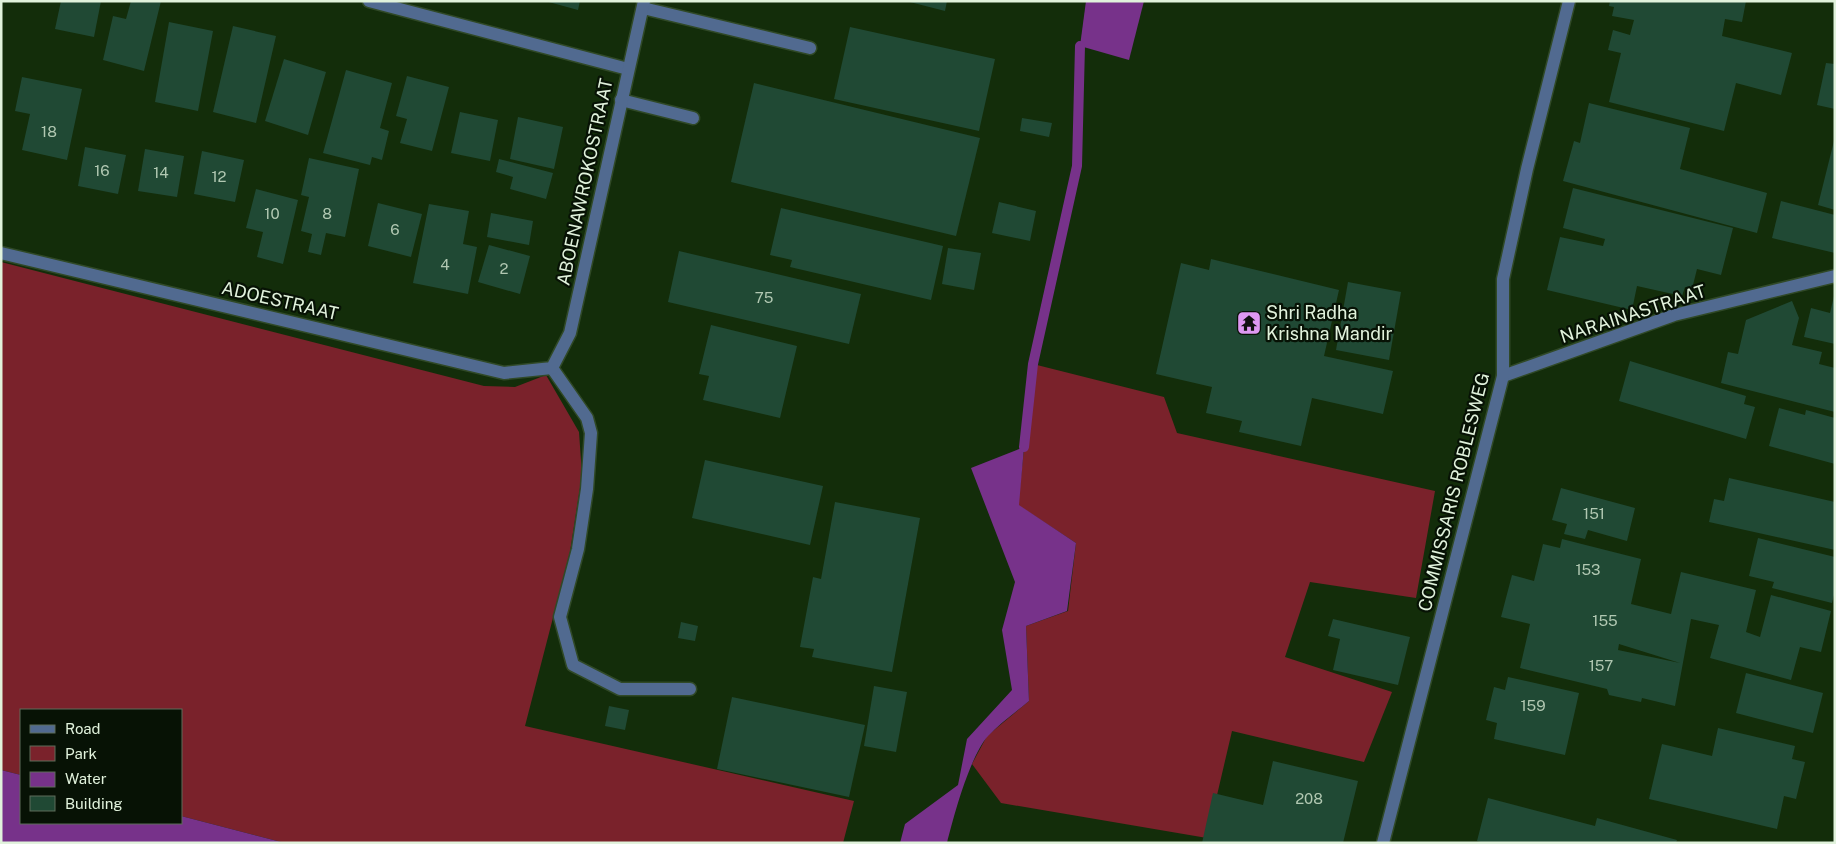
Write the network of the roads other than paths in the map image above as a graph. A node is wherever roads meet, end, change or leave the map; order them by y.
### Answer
1 (369, 1) edge
2 (1569, 1) edge
3 (643, 5) edge
4 (810, 48) dead end
5 (628, 69) junction
6 (621, 100) junction
7 (693, 118) dead end
8 (1, 253) edge
9 (1835, 276) edge
10 (552, 368) junction
11 (1503, 376) junction
12 (690, 689) dead end
13 (1383, 843) edge

1 - 5 street
2 - 11 street, COMMISSARIS ROBLESWEG
3 - 4 street
3 - 5 street, ABOENAWROKOSTRAAT
5 - 6 street, ABOENAWROKOSTRAAT
6 - 7 street
6 - 10 street, ABOENAWROKOSTRAAT
8 - 10 street, ADOESTRAAT
9 - 11 street, NARAINASTRAAT
10 - 12 street
11 - 13 street, COMMISSARIS ROBLESWEG

